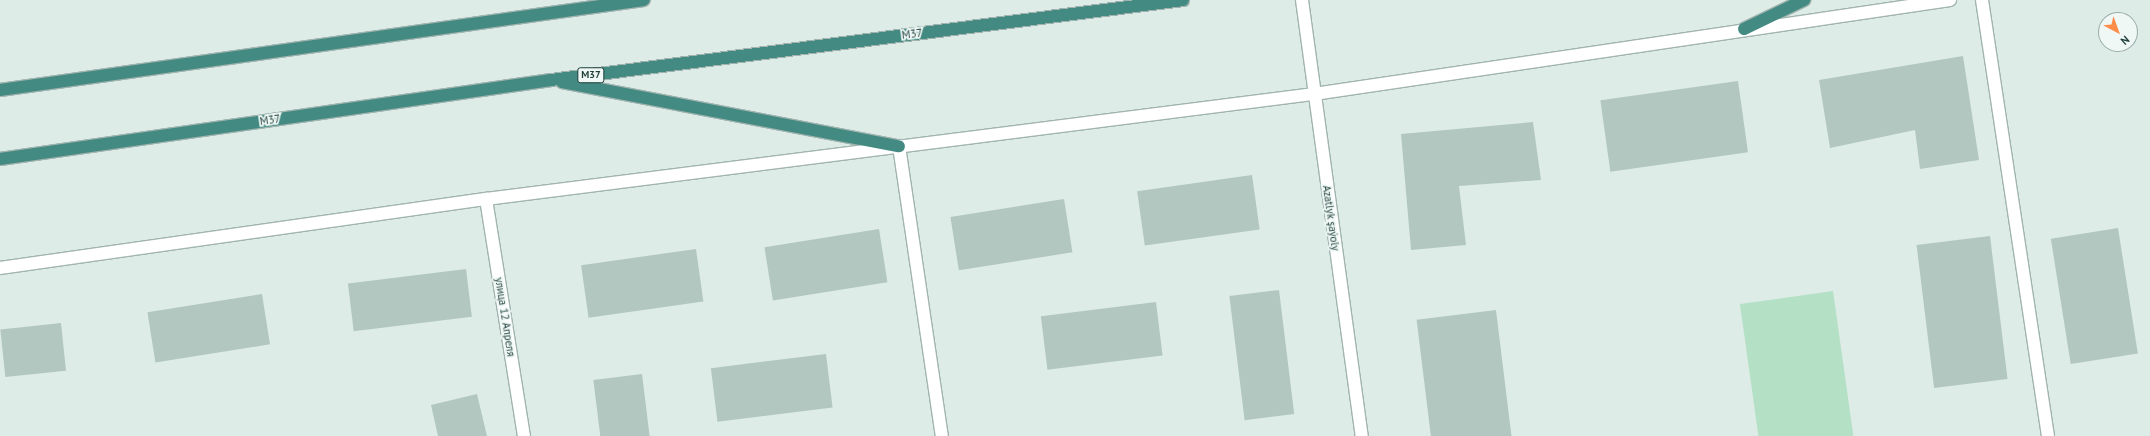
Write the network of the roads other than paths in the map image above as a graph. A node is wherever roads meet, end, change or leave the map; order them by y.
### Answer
1 (644, 0) edge
2 (1183, 0) edge
3 (1302, 0) edge
4 (1804, 0) edge
5 (1950, 0) edge
6 (1982, 0) edge
7 (619, 2) edge
8 (1744, 29) junction
9 (551, 80) junction
10 (0, 90) edge
11 (1314, 94) junction
12 (899, 146) junction
13 (0, 159) edge
14 (486, 198) junction
15 (0, 268) edge
16 (524, 436) edge
17 (942, 436) edge
18 (1362, 436) edge
19 (2048, 436) edge

1 - 7 highway
2 - 9 highway, M37 / M37
3 - 11 street, Azatlyk şaýoly
4 - 8 highway
5 - 8 street
6 - 19 street
7 - 10 highway
8 - 11 street
9 - 12 highway
9 - 13 highway, M37 / M37
11 - 12 street
11 - 18 street, Azatlyk şaýoly
12 - 14 street
12 - 17 street
14 - 15 street
14 - 16 street, улица 12 Апреля

